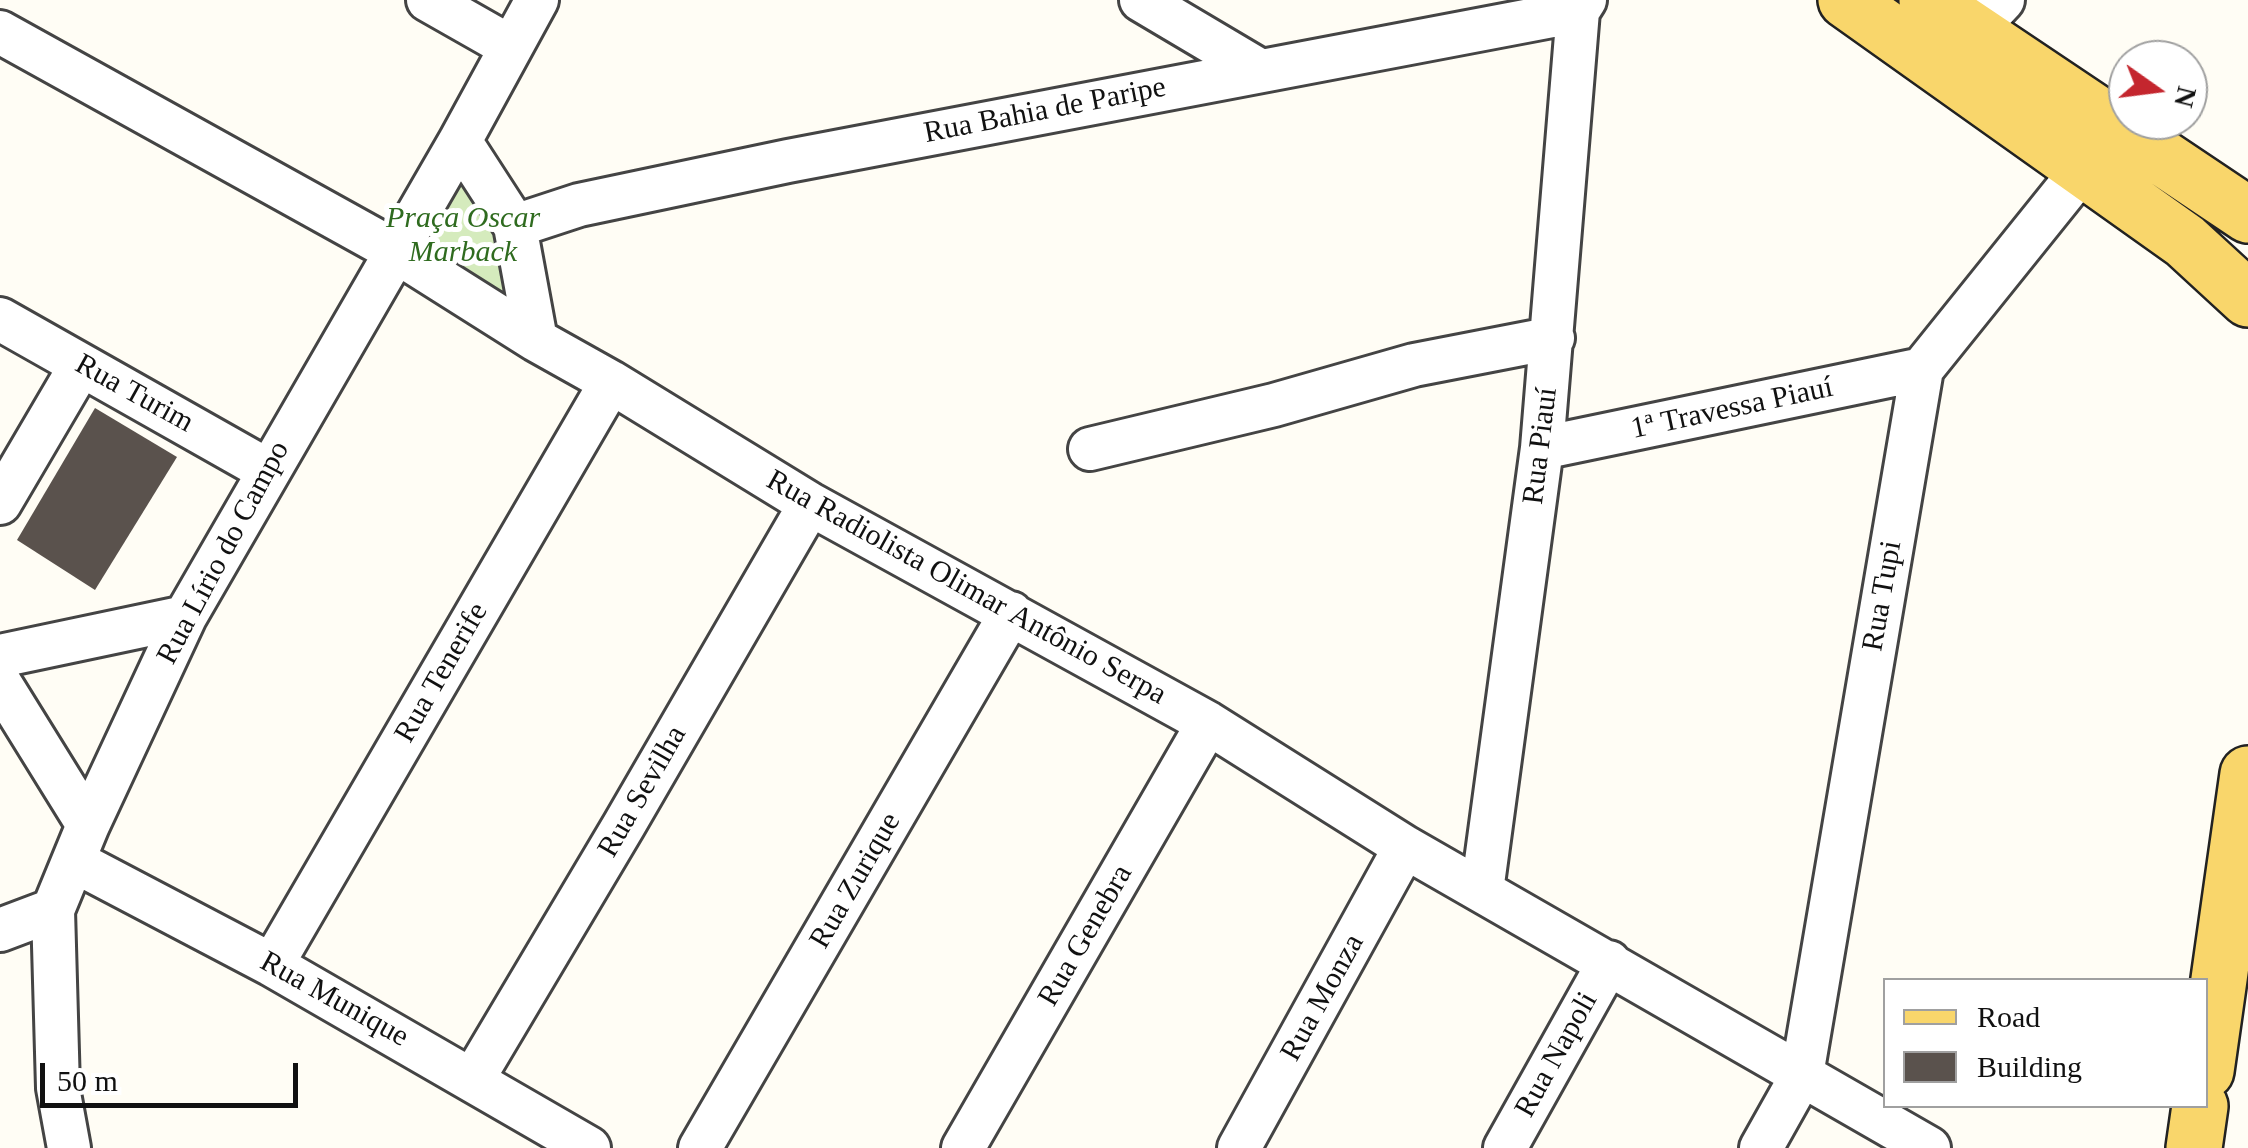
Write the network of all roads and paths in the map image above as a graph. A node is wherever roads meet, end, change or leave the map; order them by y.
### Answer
1 (428, 0) edge
2 (536, 0) edge
3 (1142, 0) edge
4 (1846, 0) edge
5 (1927, 0) edge
6 (1581, 5) edge
7 (1988, 16) edge
8 (0, 32) edge
9 (509, 46) junction
10 (1259, 70) junction
11 (460, 140) junction
12 (2082, 170) junction
13 (2248, 215) edge
14 (515, 226) junction
15 (395, 251) junction
16 (2248, 299) edge
17 (0, 319) edge
18 (1553, 338) junction
19 (536, 340) junction
20 (81, 365) junction
21 (1922, 369) junction
22 (611, 382) junction
23 (1542, 448) junction
24 (1090, 450) dead end
25 (267, 470) junction
26 (0, 503) edge
27 (810, 504) junction
28 (1011, 613) junction
29 (185, 617) junction
30 (0, 656) edge
31 (0, 683) edge
32 (1208, 723) junction
33 (2248, 774) edge
34 (81, 843) junction
35 (1405, 847) junction
36 (1482, 890) junction
37 (54, 910) junction
38 (0, 930) edge
39 (1609, 962) junction
40 (272, 965) junction
41 (2208, 1056) edge
42 (1802, 1074) junction
43 (472, 1078) junction
44 (2200, 1108) edge
45 (69, 1148) edge
46 (588, 1148) edge
47 (700, 1148) edge
48 (964, 1148) edge
49 (1239, 1148) edge
50 (1505, 1148) edge
51 (1761, 1148) edge
52 (1930, 1148) edge
53 (2194, 1148) edge

1 - 9 street
2 - 9 street, Rua Lírio do Campo
3 - 10 street
4 - 12 main road
5 - 7 main road
6 - 10 street, Rua Bahia de Paripe
6 - 18 street, Rua Piauí
7 - 13 main road
8 - 15 street, Rua Radiolista Olimar Antônio Serpa
9 - 11 street, Rua Lírio do Campo
10 - 14 street, Rua Bahia de Paripe
11 - 14 street
11 - 15 street, Rua Lírio do Campo
12 - 16 main road
12 - 21 street, Rua Tupi
14 - 19 street
15 - 19 street, Rua Radiolista Olimar Antônio Serpa
15 - 25 street, Rua Lírio do Campo
17 - 20 street, Rua Turim
18 - 23 street, Rua Piauí
18 - 24 street
19 - 22 street, Rua Radiolista Olimar Antônio Serpa
20 - 25 street, Rua Turim
20 - 26 street
21 - 23 street, 1ª Travessa Piauí
21 - 42 street, Rua Tupi
22 - 27 street, Rua Radiolista Olimar Antônio Serpa
22 - 40 street, Rua Tenerife
23 - 36 street, Rua Piauí
25 - 29 street, Rua Lírio do Campo
27 - 28 street, Rua Radiolista Olimar Antônio Serpa
27 - 43 street, Rua Sevilha
28 - 32 street, Rua Radiolista Olimar Antônio Serpa
28 - 47 street, Rua Zurique
29 - 30 street
29 - 34 street, Rua Lírio do Campo
31 - 34 street
32 - 35 street, Rua Radiolista Olimar Antônio Serpa
32 - 48 street, Rua Genebra
33 - 41 main road
34 - 37 street, Rua Lírio do Campo
34 - 40 street, Rua Munique
35 - 36 street, Rua Radiolista Olimar Antônio Serpa
35 - 49 street, Rua Monza
36 - 39 street, Rua Radiolista Olimar Antônio Serpa
37 - 38 street
37 - 45 street, Rua Lírio do Campo
39 - 42 street, Rua Radiolista Olimar Antônio Serpa
39 - 50 street, Rua Napoli
40 - 43 street, Rua Munique
42 - 51 street, Rua Tupi
42 - 52 street, Rua Radiolista Olimar Antônio Serpa
43 - 46 street, Rua Munique
44 - 53 main road

